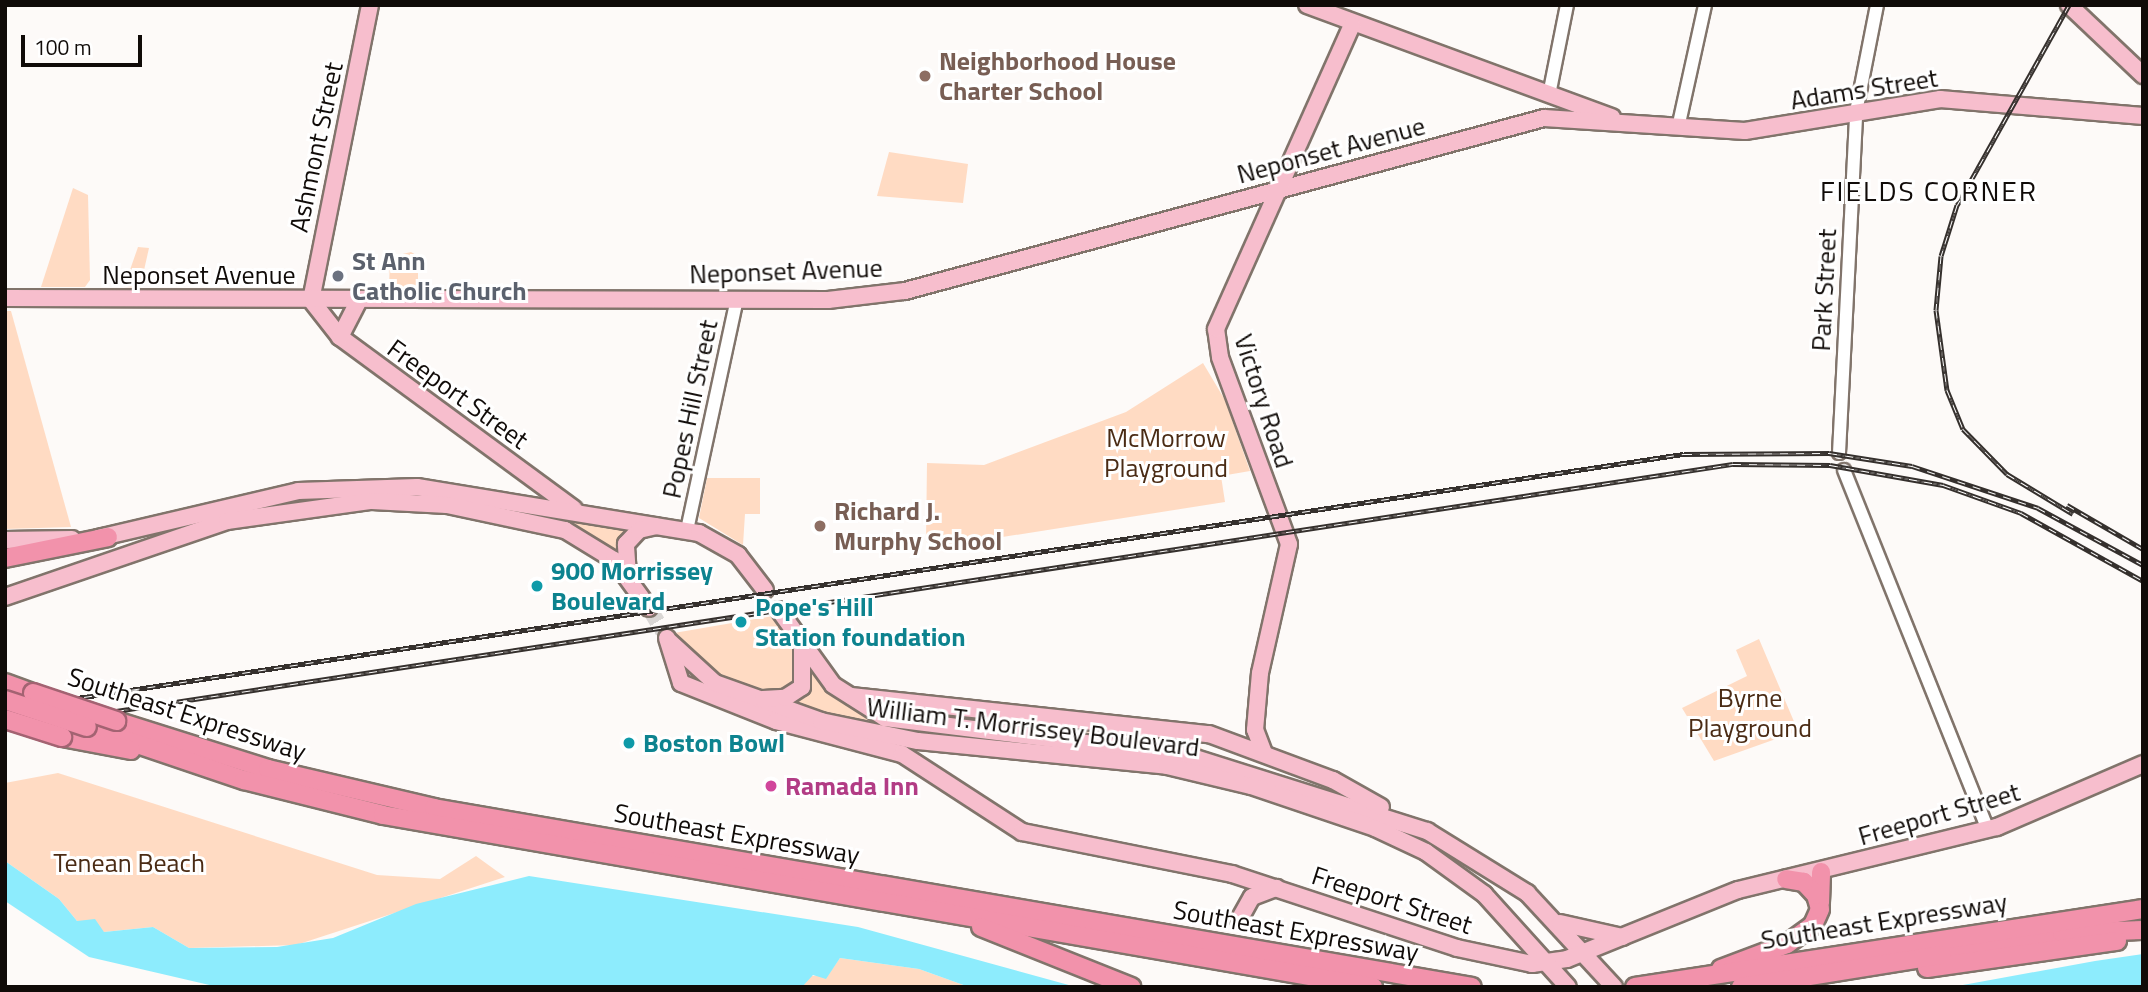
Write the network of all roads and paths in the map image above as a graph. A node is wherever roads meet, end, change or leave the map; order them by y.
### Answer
1 (370, 5) edge
2 (1307, 5) edge
3 (1567, 5) edge
4 (1705, 5) edge
5 (1877, 5) edge
6 (2069, 5) edge
7 (1352, 25) junction
8 (2143, 75) edge
9 (1549, 95) junction
10 (1856, 112) junction
11 (2143, 116) edge
12 (1544, 118) junction
13 (1574, 120) junction
14 (1634, 125) junction
15 (1678, 128) junction
16 (1284, 188) junction
17 (5, 298) edge
18 (737, 299) junction
19 (311, 300) junction
20 (359, 300) junction
21 (340, 337) junction
22 (1839, 453) dead end
23 (1844, 470) dead end
24 (586, 513) junction
25 (662, 525) junction
26 (687, 530) junction
27 (108, 537) junction
28 (5, 540) edge
29 (5, 558) edge
30 (628, 576) junction
31 (765, 590) dead end
32 (5, 597) edge
33 (649, 608) tunnel mouth
34 (779, 610) dead end
35 (665, 635) joint
36 (801, 642) junction
37 (5, 683) edge
38 (715, 689) junction
39 (5, 690) edge
40 (840, 692) junction
41 (29, 694) junction
42 (750, 698) junction
43 (5, 700) edge
44 (916, 707) junction
45 (5, 708) edge
46 (1029, 715) junction
47 (5, 719) edge
48 (957, 730) junction
49 (1255, 730) junction
50 (1194, 731) junction
51 (839, 732) junction
52 (65, 733) junction
53 (1231, 739) junction
54 (918, 740) junction
55 (1073, 741) junction
56 (1264, 753) junction
57 (910, 759) junction
58 (2143, 764) edge
59 (1246, 770) junction
60 (461, 825) junction
61 (1413, 826) junction
62 (1988, 830) junction
63 (505, 832) junction
64 (1821, 872) junction
65 (1786, 879) junction
66 (1278, 888) junction
67 (1820, 906) junction
68 (2143, 909) edge
69 (1239, 920) dead end
70 (1559, 923) junction
71 (981, 927) junction
72 (2143, 930) edge
73 (1624, 937) junction
74 (2143, 938) edge
75 (1585, 952) junction
76 (1222, 956) junction
77 (1258, 962) junction
78 (1549, 963) junction
79 (1698, 982) edge
80 (1131, 987) edge
81 (1330, 987) edge
82 (1373, 987) edge
83 (1426, 987) edge
84 (1472, 987) edge
85 (1568, 987) edge
86 (1614, 987) edge
87 (1636, 987) edge
88 (1741, 987) edge
89 (1799, 987) edge

1 - 19 main road, Ashmont Street
2 - 7 main road, Adams Street
3 - 9 street
4 - 15 street
5 - 10 street, Park Street
6 - 8 main road
7 - 9 main road, Adams Street
7 - 16 main road, Victory Road
9 - 12 main road
9 - 13 main road, Adams Street
9 - 14 main road, Adams Street
10 - 11 main road, Adams Street
10 - 15 main road, Adams Street
10 - 22 street, Park Street
12 - 13 main road, Adams Street
12 - 16 main road, Neponset Avenue
13 - 14 main road, Adams Street
14 - 15 main road, Adams Street
16 - 18 main road, Neponset Avenue
16 - 49 main road, Victory Road
17 - 19 main road, Neponset Avenue
18 - 20 main road, Neponset Avenue
18 - 26 street, Popes Hill Street
19 - 20 main road, Neponset Avenue
19 - 21 main road, Freeport Street
20 - 21 main road
21 - 24 main road, Freeport Street
23 - 62 street
24 - 25 main road
24 - 27 main road
25 - 26 main road
25 - 30 main road
26 - 31 main road
27 - 28 main road
27 - 29 highway
30 - 32 main road
30 - 33 main road
34 - 36 main road, William T. Morrissey Boulevard
35 - 38 main road, William T. Morrissey Boulevard
35 - 38 main road, Freeport Street
36 - 40 main road, William T. Morrissey Boulevard
36 - 42 main road
37 - 41 highway, Southeast Expressway
38 - 42 main road, William T. Morrissey Boulevard
38 - 51 main road, Freeport Street
39 - 41 highway
40 - 44 main road
40 - 48 main road, William T. Morrissey Boulevard
41 - 60 highway, Southeast Expressway, bridge
42 - 51 main road, William T. Morrissey Boulevard
43 - 60 highway, bridge
44 - 46 main road
44 - 48 main road
45 - 52 highway, Southeast Expressway
46 - 50 main road
46 - 55 main road
47 - 52 highway, bridge
48 - 55 main road, William T. Morrissey Boulevard
49 - 53 main road
49 - 56 main road
50 - 53 main road
50 - 59 main road
51 - 54 main road, William T. Morrissey Boulevard
51 - 57 main road, Freeport Street
52 - 60 highway, Southeast Expressway
53 - 56 main road
54 - 57 main road
54 - 78 main road, William T. Morrissey Boulevard
55 - 59 main road, William T. Morrissey Boulevard
56 - 61 main road
57 - 66 main road, Freeport Street
58 - 62 main road, Freeport Street
59 - 61 main road, William T. Morrissey Boulevard
60 - 63 highway, Southeast Expressway
60 - 63 highway, Southeast Expressway
61 - 70 main road, William T. Morrissey Boulevard
62 - 64 main road, Freeport Street
63 - 71 highway, Southeast Expressway
63 - 76 highway, Southeast Expressway
64 - 65 main road, Freeport Street
64 - 67 highway
65 - 67 highway
65 - 73 main road, Freeport Street
66 - 69 main road
66 - 78 main road, Freeport Street
67 - 79 highway
68 - 79 highway, Southeast Expressway
70 - 73 main road
70 - 75 main road, William T. Morrissey Boulevard
71 - 76 highway, Southeast Expressway
71 - 80 highway
72 - 79 highway
72 - 88 highway
73 - 75 main road, Freeport Street
73 - 86 main road
74 - 89 highway, Southeast Expressway
75 - 78 main road, Freeport Street
75 - 86 main road, William T. Morrissey Boulevard
76 - 77 highway, Southeast Expressway
77 - 81 highway, Southeast Expressway
77 - 82 highway
77 - 83 highway
77 - 84 highway, Southeast Expressway
78 - 85 main road, William T. Morrissey Boulevard
79 - 87 highway, Southeast Expressway

